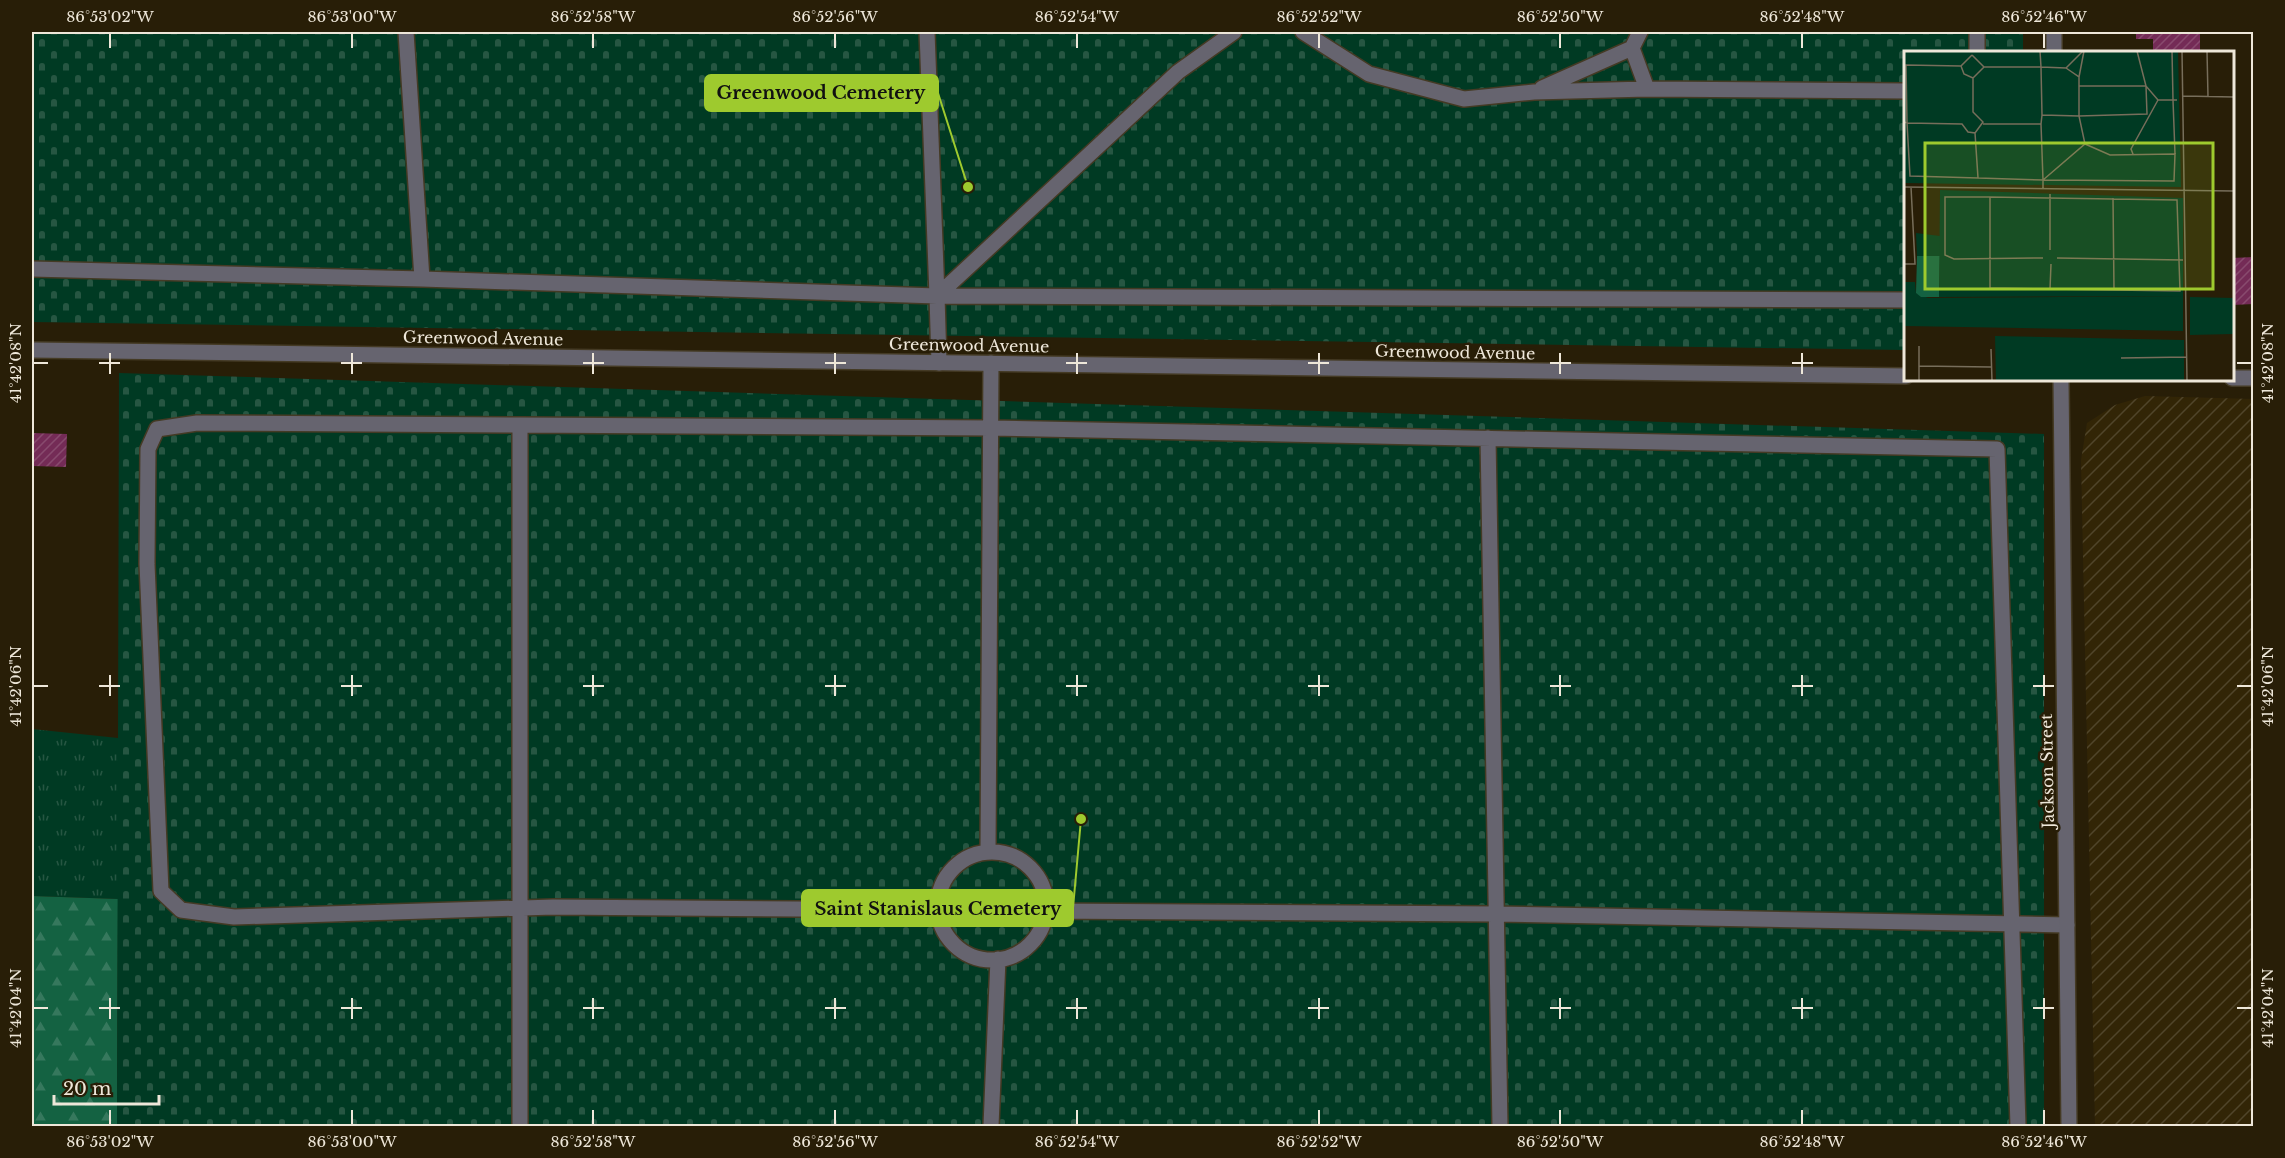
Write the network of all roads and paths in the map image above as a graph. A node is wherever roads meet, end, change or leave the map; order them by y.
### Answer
1 (406, 32) edge
2 (927, 32) edge
3 (1234, 32) edge
4 (1303, 32) edge
5 (1640, 32) edge
6 (1977, 32) edge
7 (2054, 32) edge
8 (1632, 48) junction
9 (1977, 51) edge
10 (2054, 51) edge
11 (1647, 89) junction
12 (1904, 91) edge
13 (1534, 92) junction
14 (32, 269) edge
15 (422, 279) junction
16 (937, 296) junction
17 (1904, 300) edge
18 (32, 350) edge
19 (939, 363) junction
20 (991, 363) junction
21 (1904, 376) edge
22 (2234, 378) edge
23 (2253, 378) edge
24 (2061, 381) edge
25 (520, 425) junction
26 (991, 428) junction
27 (1488, 438) junction
28 (988, 852) junction
29 (518, 908) junction
30 (938, 910) junction
31 (1046, 911) junction
32 (1496, 914) junction
33 (2012, 923) junction
34 (2067, 925) junction
35 (998, 959) junction
36 (520, 1126) edge
37 (991, 1126) edge
38 (1500, 1126) edge
39 (2019, 1126) edge
40 (2069, 1126) edge

1 - 15 street
2 - 16 street
3 - 16 street
4 - 13 street
5 - 8 street
6 - 9 street
7 - 10 street
8 - 11 street
8 - 13 street
11 - 12 street
11 - 13 street
14 - 15 street
15 - 16 street
16 - 17 street
16 - 19 street
18 - 19 street, Greenwood Avenue
19 - 20 street, Greenwood Avenue
20 - 21 street, Greenwood Avenue
20 - 26 street
22 - 23 street
24 - 34 street, Jackson Street
25 - 26 street
25 - 29 street
25 - 29 street
26 - 27 street
26 - 28 street
27 - 32 street
27 - 33 street
28 - 30 street
28 - 31 street
29 - 30 street
29 - 36 street
30 - 35 street
31 - 32 street
31 - 35 street
32 - 33 street
32 - 38 street
33 - 34 street
33 - 39 street
34 - 40 street, Jackson Street
35 - 37 street

